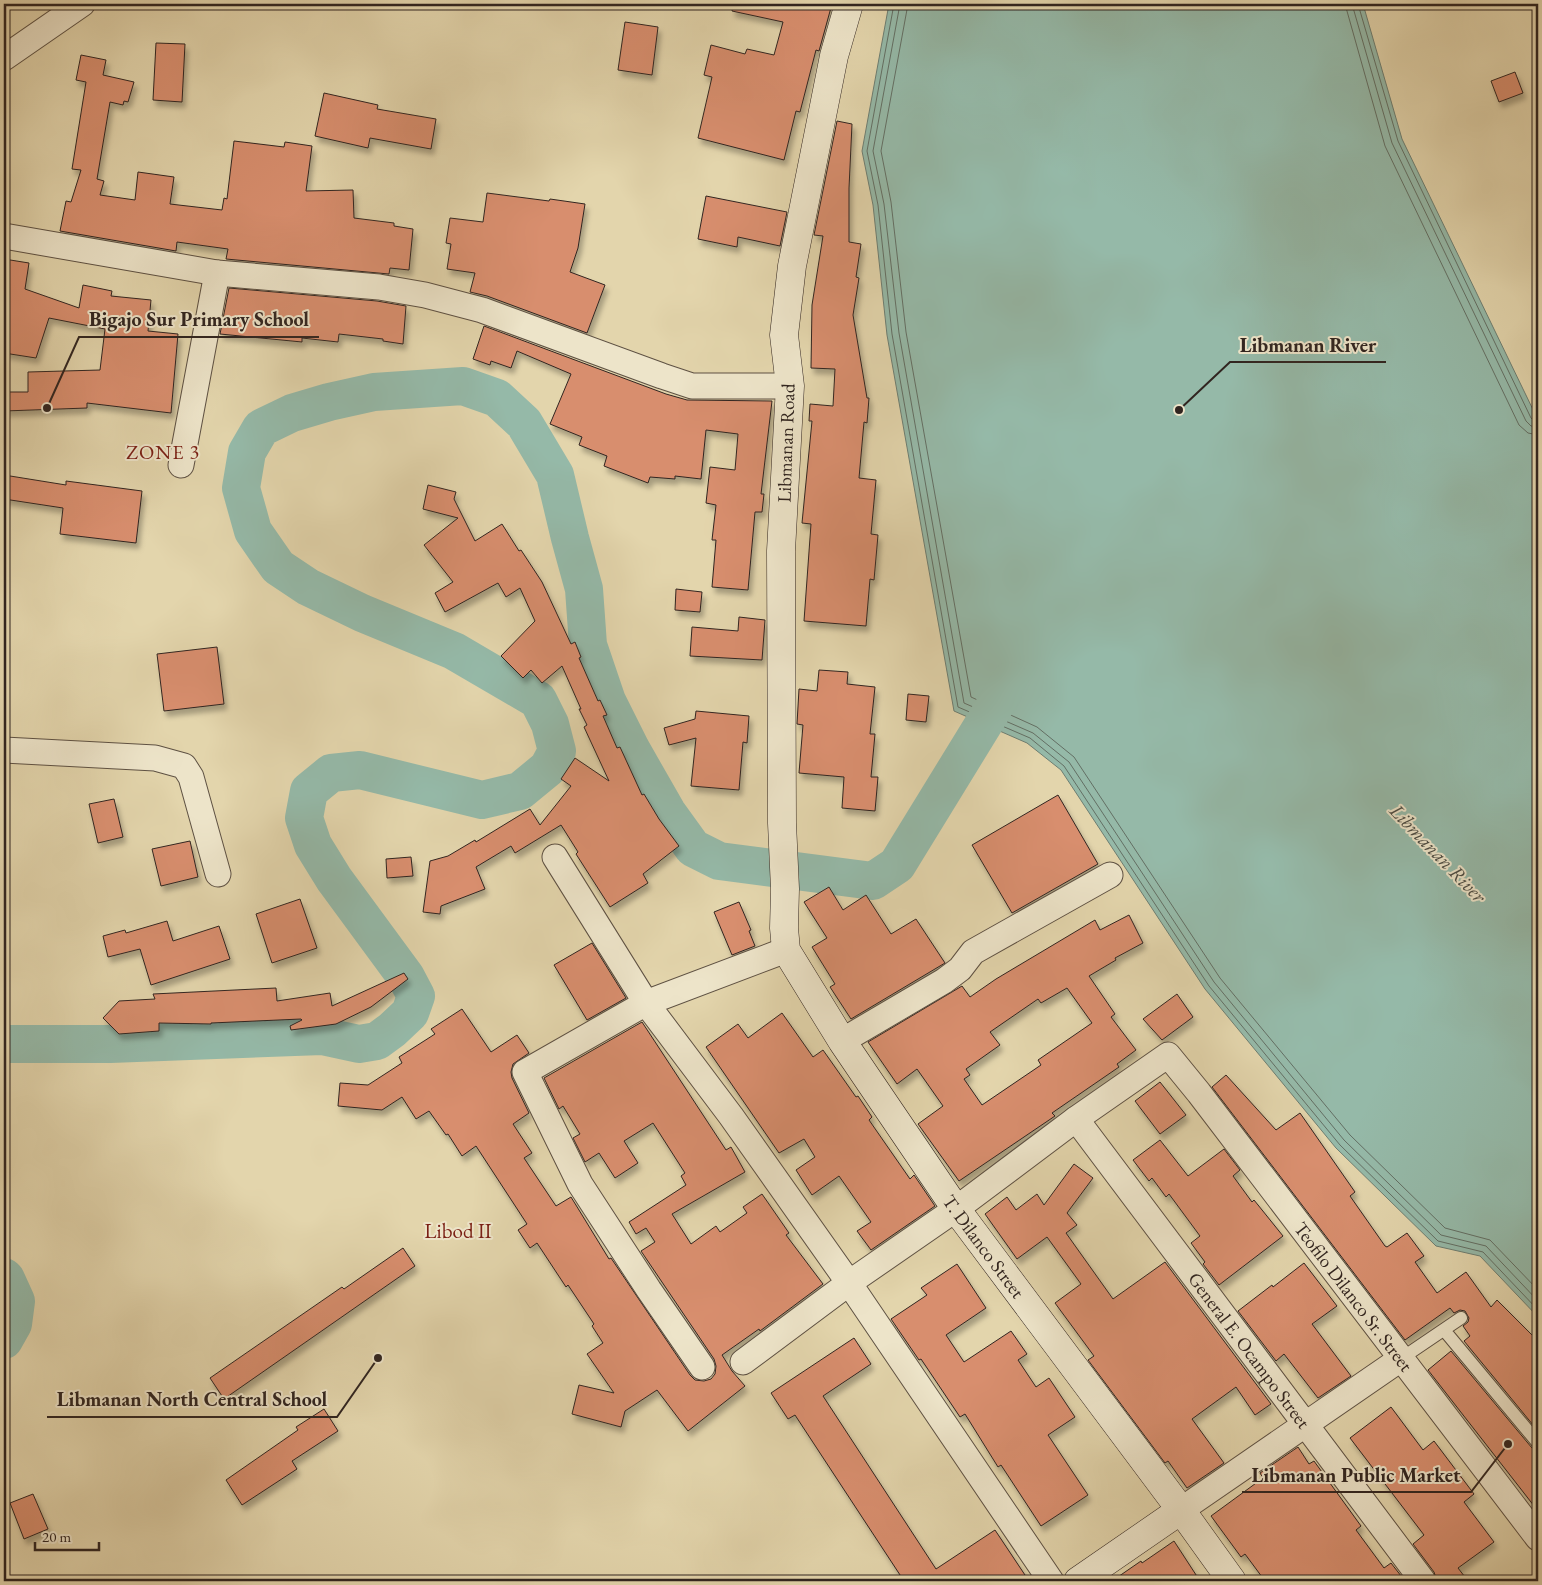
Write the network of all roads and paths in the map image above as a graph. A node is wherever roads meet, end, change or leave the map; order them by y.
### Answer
1 (82, 4) edge
2 (848, 4) edge
3 (4, 58) edge
4 (4, 236) edge
5 (217, 273) junction
6 (790, 386) junction
7 (181, 465) dead end
8 (4, 750) edge
9 (555, 857) dead end
10 (218, 874) dead end
11 (1110, 875) dead end
12 (785, 889) joint
13 (786, 950) junction
14 (646, 1003) junction
15 (842, 1041) junction
16 (1076, 1119) junction
17 (956, 1209) junction
18 (849, 1283) junction
19 (1461, 1318) dead end
20 (1444, 1330) junction
21 (1402, 1358) junction
22 (743, 1362) dead end
23 (702, 1367) dead end
24 (1306, 1424) junction
25 (1538, 1443) edge
26 (1181, 1510) junction
27 (1538, 1538) edge
28 (1051, 1581) edge
29 (1078, 1581) edge
30 (1232, 1581) edge
31 (1423, 1581) edge

1 - 3 street
2 - 6 main road, Libmanan Road
4 - 5 street
5 - 6 street
5 - 7 street
6 - 12 main road, Libmanan Road
8 - 10 street
9 - 14 street
11 - 15 street
12 - 13 main road, T. Dilanco Street
13 - 14 street
13 - 15 main road, T. Dilanco Street
14 - 18 street
14 - 23 street
15 - 17 main road, T. Dilanco Street
16 - 17 street
16 - 21 street, Teofilo Dilanco Sr. Street
16 - 24 street, General E. Ocampo Street
17 - 18 street
17 - 26 main road, T. Dilanco Street
18 - 22 street
18 - 28 street
19 - 20 lane
20 - 21 lane
20 - 25 lane
21 - 24 street
21 - 27 street, Teofilo Dilanco Sr. Street
24 - 26 street
24 - 31 street, General E. Ocampo Street
26 - 29 main road
26 - 30 main road, T. Dilanco Street

